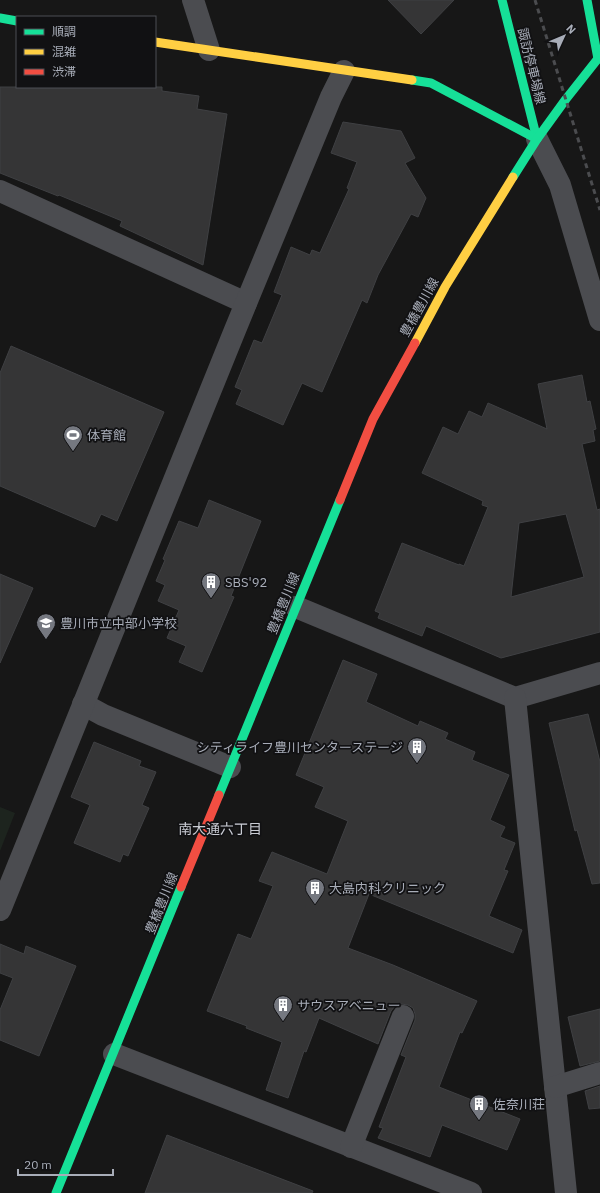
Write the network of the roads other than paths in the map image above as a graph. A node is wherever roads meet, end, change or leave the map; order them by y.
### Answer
1 (193, 0) edge
2 (502, 0) edge
3 (587, 0) edge
4 (0, 18) edge
5 (16, 21) edge
6 (156, 42) edge
7 (209, 50) junction
8 (599, 60) edge
9 (344, 70) junction
10 (537, 139) junction
11 (0, 191) edge
12 (246, 303) junction
13 (600, 320) edge
14 (296, 607) junction
15 (600, 673) edge
16 (515, 698) junction
17 (83, 704) junction
18 (230, 767) junction
19 (0, 910) edge
20 (403, 1016) dead end
21 (114, 1054) junction
22 (600, 1073) edge
23 (555, 1087) junction
24 (351, 1147) junction
25 (56, 1193) edge
26 (471, 1193) edge
27 (566, 1193) edge

1 - 7 street
2 - 10 main road, 諏訪停車場線
3 - 8 main road
4 - 5 main road
6 - 7 main road
7 - 9 main road
8 - 10 main road, 豊橋豊川線
9 - 10 main road
9 - 12 street
10 - 13 street
10 - 14 main road, 豊橋豊川線
11 - 12 street
12 - 17 street
14 - 16 street
14 - 18 main road, 豊橋豊川線
15 - 16 street
16 - 23 street
17 - 18 street
17 - 19 street
18 - 21 main road, 豊橋豊川線
20 - 24 street
21 - 24 street
21 - 25 main road, 豊橋豊川線
22 - 23 street
23 - 27 street
24 - 26 street

